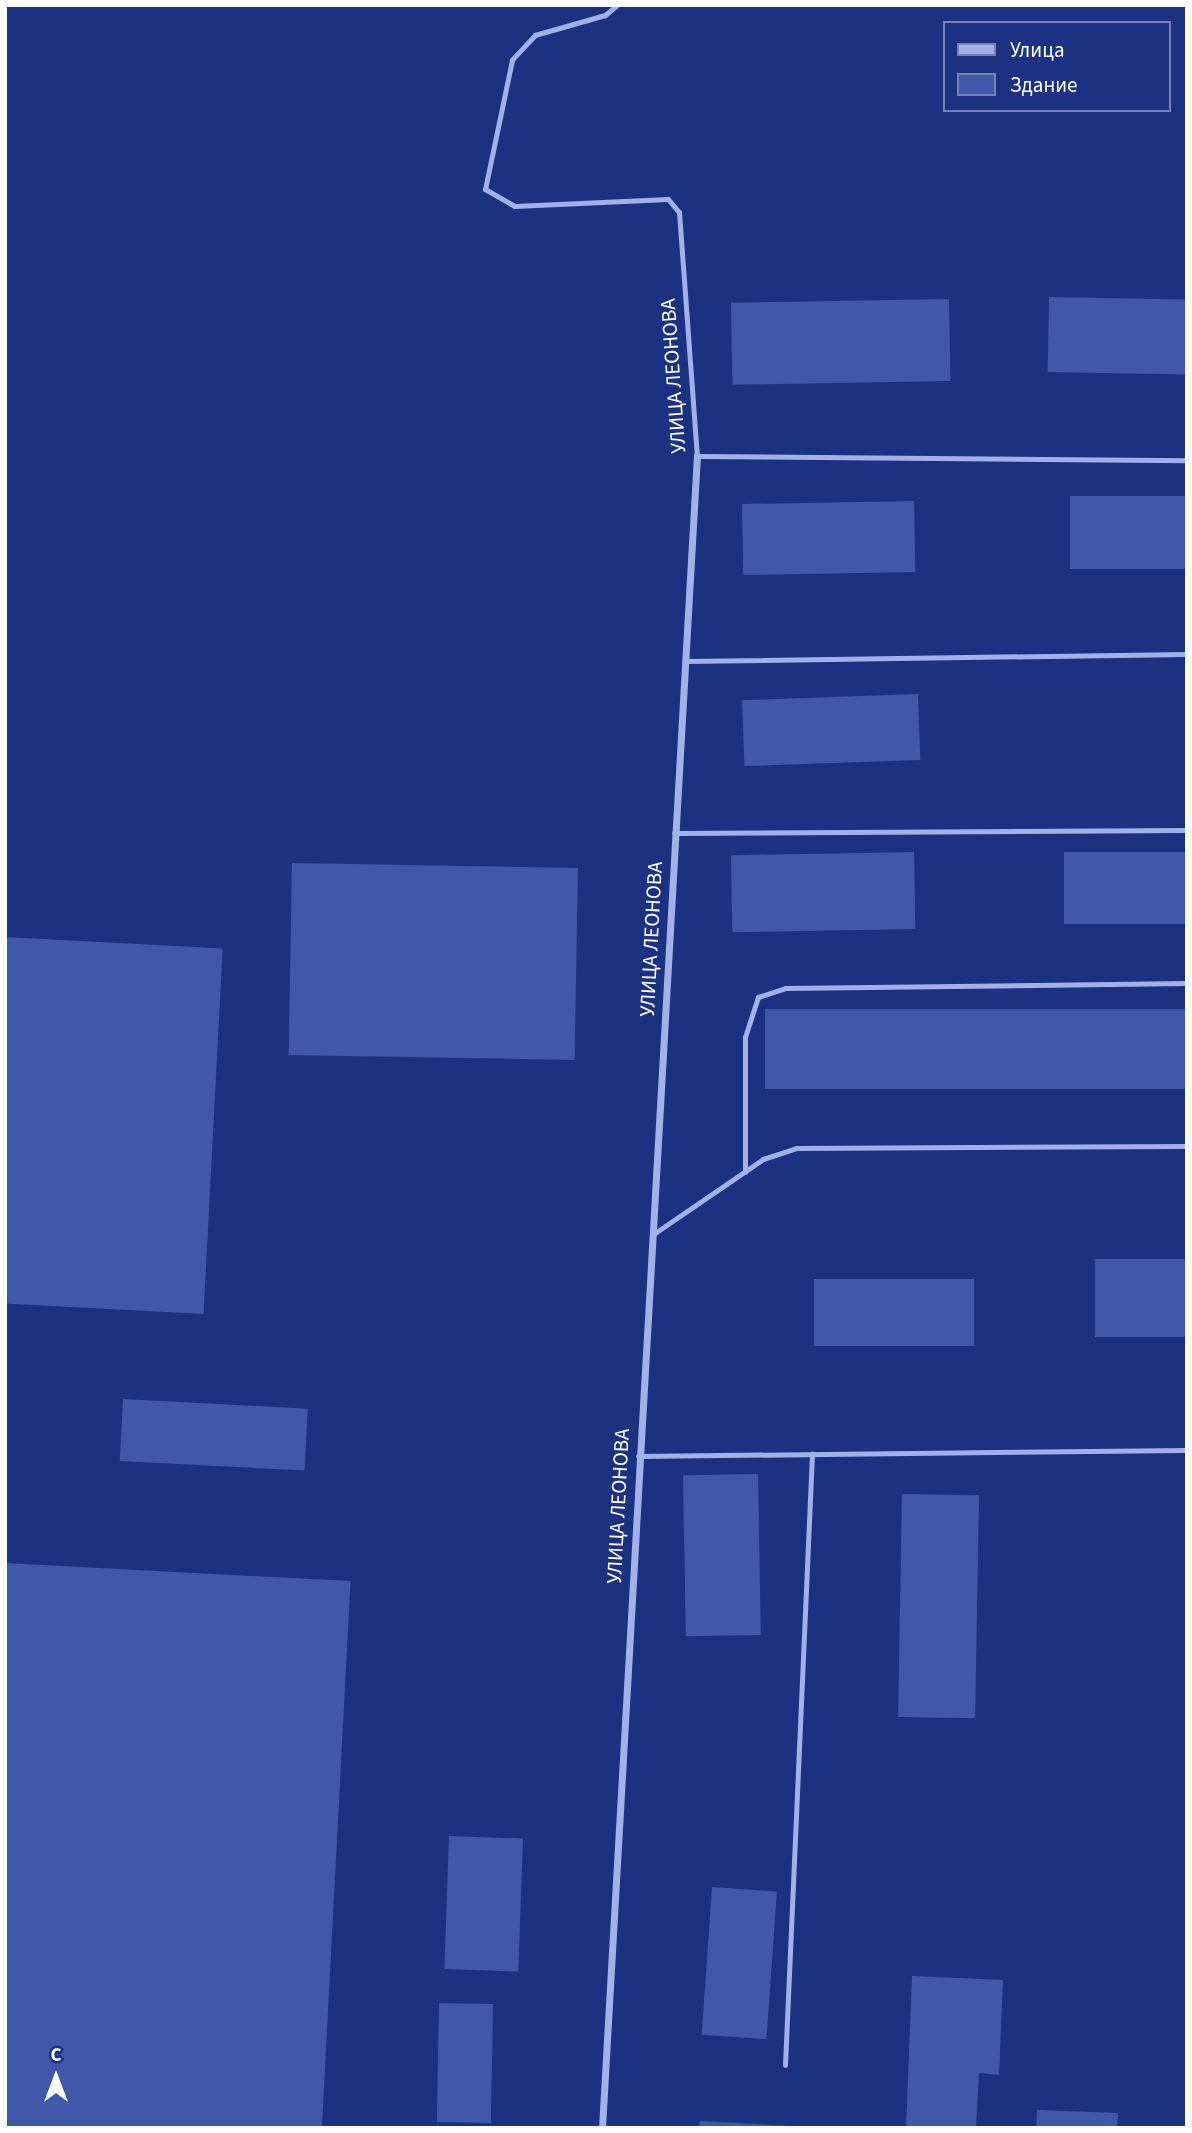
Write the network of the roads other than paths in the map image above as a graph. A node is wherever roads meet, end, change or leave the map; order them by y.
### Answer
1 (617, 5) edge
2 (697, 456) junction
3 (1187, 460) edge
4 (1187, 654) edge
5 (685, 661) junction
6 (1187, 830) edge
7 (674, 833) junction
8 (1187, 983) edge
9 (1187, 1146) edge
10 (745, 1172) junction
11 (651, 1236) junction
12 (1187, 1450) edge
13 (812, 1454) junction
14 (638, 1456) junction
15 (785, 2065) dead end
16 (603, 2128) edge

1 - 2 lane, УЛИЦА ЛЕОНОВА
2 - 3 lane
2 - 5 street, УЛИЦА ЛЕОНОВА
4 - 5 lane
5 - 7 street, УЛИЦА ЛЕОНОВА
6 - 7 lane
7 - 11 street, УЛИЦА ЛЕОНОВА
8 - 10 lane
9 - 10 lane
10 - 11 lane
11 - 14 street, УЛИЦА ЛЕОНОВА
12 - 13 lane
13 - 14 lane
13 - 15 lane
14 - 16 street, УЛИЦА ЛЕОНОВА

